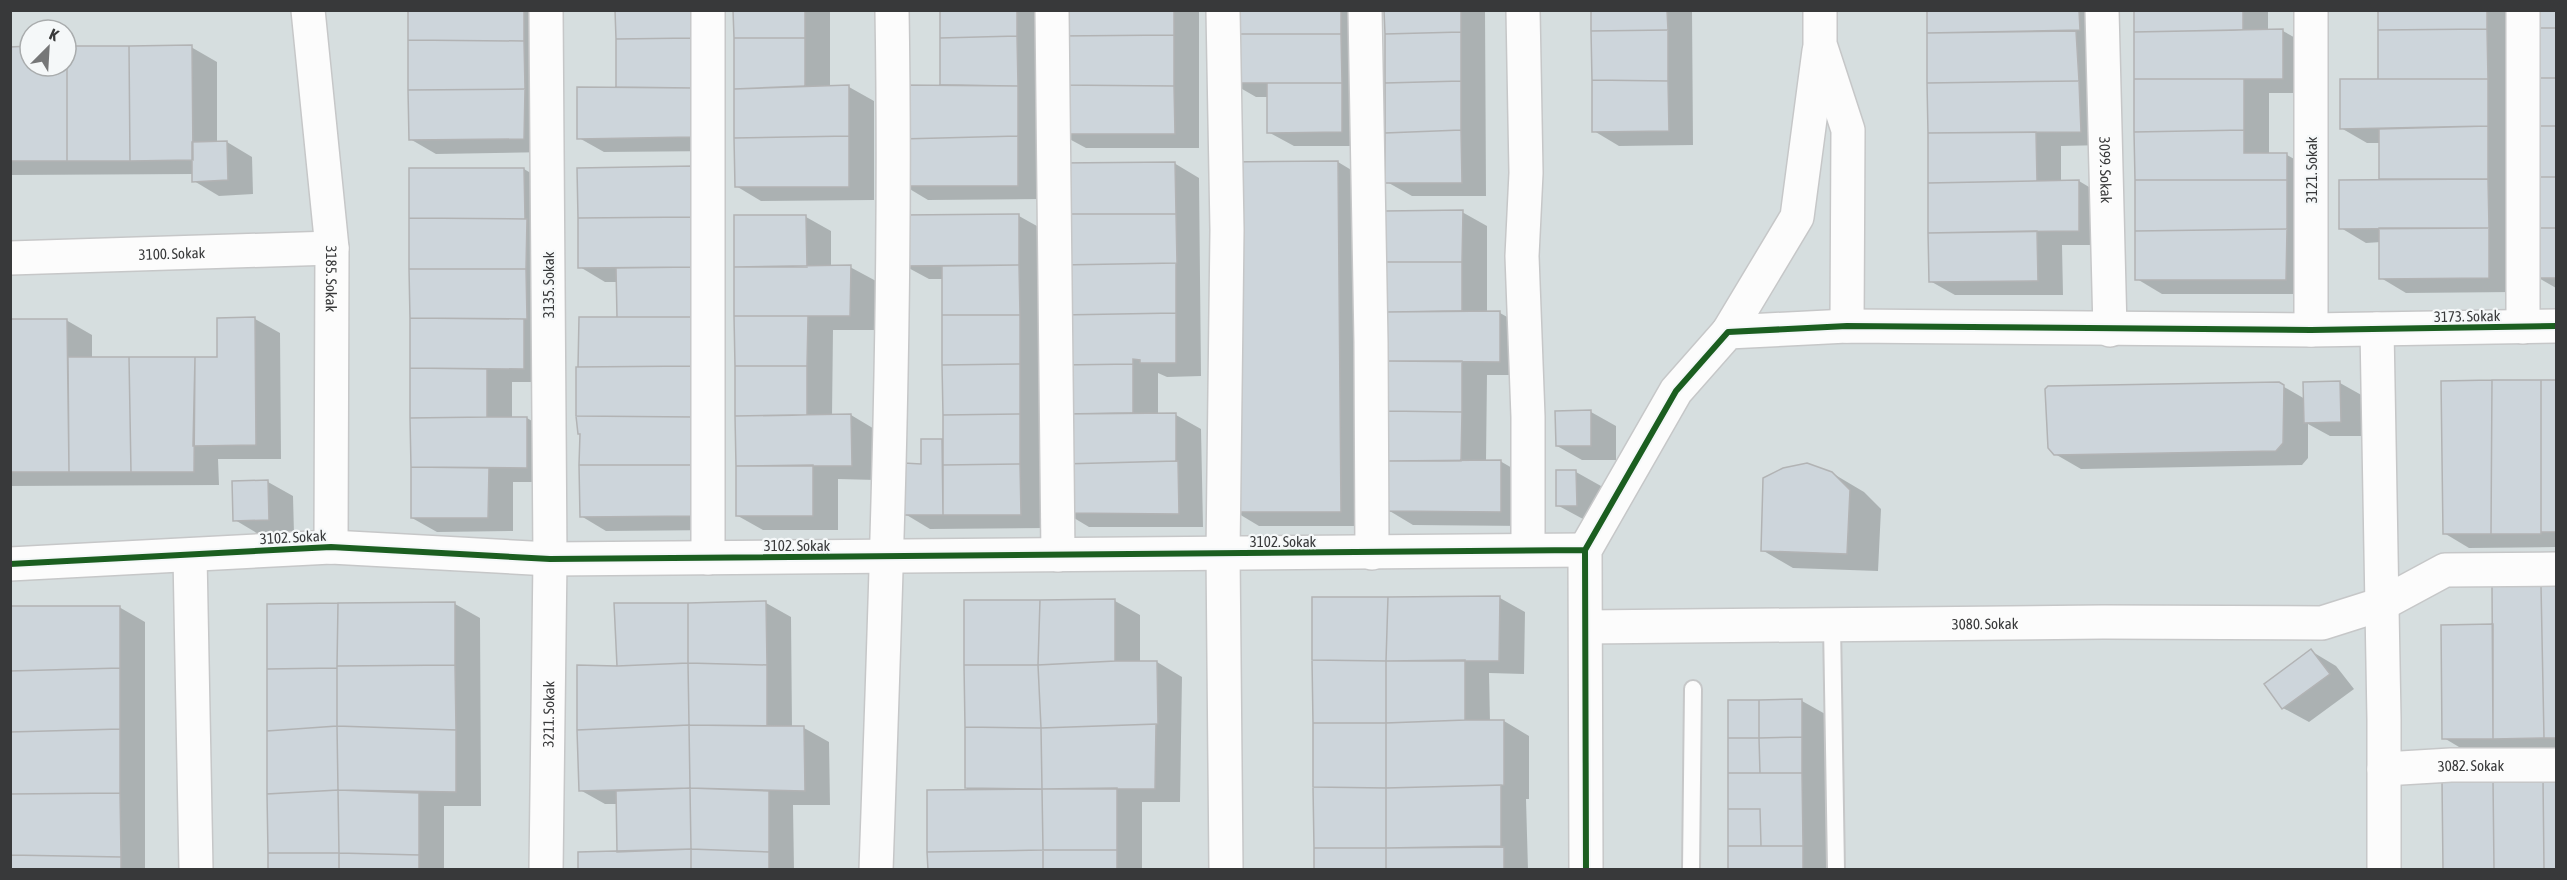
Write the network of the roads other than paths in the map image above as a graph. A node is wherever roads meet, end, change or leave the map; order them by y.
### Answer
1 (308, 10) edge
2 (546, 10) edge
3 (708, 10) edge
4 (892, 10) edge
5 (1052, 10) edge
6 (1223, 10) edge
7 (1365, 10) edge
8 (1523, 10) edge
9 (1820, 10) edge
10 (2102, 10) edge
11 (2311, 10) edge
12 (2523, 10) edge
13 (1820, 44) junction
14 (332, 248) junction
15 (10, 258) edge
16 (1847, 326) junction
17 (2556, 326) edge
18 (2523, 327) junction
19 (2378, 329) junction
20 (2110, 330) junction
21 (2311, 330) junction
22 (1728, 332) junction
23 (331, 547) junction
24 (1528, 550) junction
25 (1585, 550) junction
26 (1223, 553) junction
27 (1372, 553) junction
28 (190, 555) junction
29 (1058, 555) junction
30 (886, 556) junction
31 (708, 558) junction
32 (550, 560) junction
33 (10, 564) edge
34 (2556, 569) edge
35 (2382, 604) junction
36 (1832, 625) junction
37 (1586, 627) junction
38 (1694, 689) dead end
39 (2556, 765) edge
40 (2384, 769) junction
41 (196, 870) edge
42 (546, 870) edge
43 (876, 870) edge
44 (1226, 870) edge
45 (1587, 870) edge
46 (1691, 870) edge
47 (1836, 870) edge
48 (2384, 870) edge

1 - 14 street, 3185. Sokak
2 - 32 street, 3135. Sokak
3 - 31 street
4 - 30 street
5 - 29 street
6 - 26 street
7 - 27 street
8 - 24 street
9 - 13 street
10 - 20 street, 3099. Sokak
11 - 21 street, 3121. Sokak
12 - 18 street
13 - 16 street
13 - 22 street
14 - 15 street, 3100. Sokak
14 - 23 street, 3185. Sokak
16 - 20 street, 3173. Sokak
16 - 22 street, 3173. Sokak
17 - 18 street, 3173. Sokak
18 - 19 street, 3173. Sokak
19 - 21 street, 3173. Sokak
19 - 35 street
20 - 21 street, 3173. Sokak
22 - 25 street
23 - 28 street, 3102. Sokak
23 - 32 street, 3102. Sokak
24 - 25 street, 3102. Sokak
24 - 27 street, 3102. Sokak
25 - 37 street
26 - 27 street, 3102. Sokak
26 - 29 street, 3102. Sokak
26 - 44 street
28 - 33 street, 3102. Sokak
28 - 41 street
29 - 30 street, 3102. Sokak
30 - 31 street, 3102. Sokak
30 - 43 street
31 - 32 street, 3102. Sokak
32 - 42 street, 3211. Sokak
34 - 35 street, 3080. Sokak
35 - 36 street, 3080. Sokak
35 - 40 street
36 - 37 street, 3080. Sokak
36 - 47 lane
37 - 45 street
38 - 46 lane
39 - 40 street, 3082. Sokak
40 - 48 street

